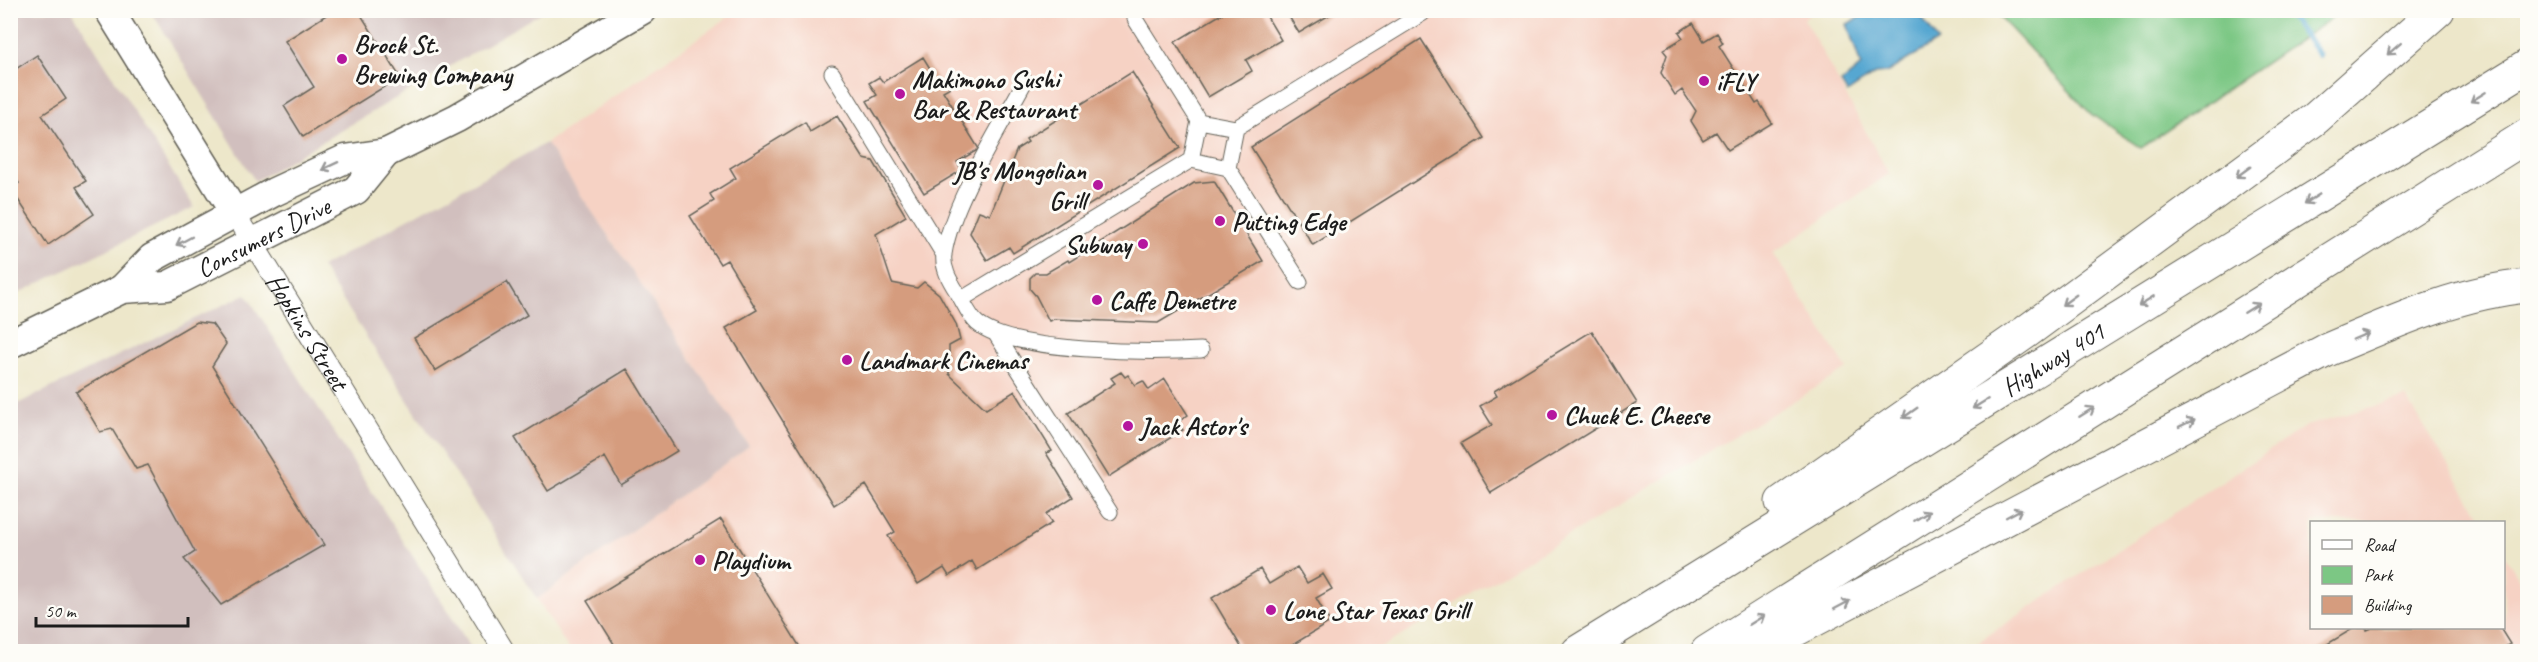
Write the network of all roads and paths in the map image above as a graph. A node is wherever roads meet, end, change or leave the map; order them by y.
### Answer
1 (109, 10) edge
2 (642, 10) edge
3 (2438, 10) edge
4 (1423, 13) dead end
5 (1135, 19) dead end
6 (2528, 66) edge
7 (832, 74) dead end
8 (1025, 81) dead end
9 (1199, 121) junction
10 (1236, 128) junction
11 (2528, 135) edge
12 (386, 153) junction
13 (1191, 160) junction
14 (1228, 168) junction
15 (236, 214) junction
16 (253, 243) junction
17 (944, 255) junction
18 (1300, 282) dead end
19 (2528, 286) edge
20 (122, 290) junction
21 (962, 299) junction
22 (995, 333) junction
23 (10, 344) edge
24 (1201, 350) dead end
25 (1110, 512) dead end
26 (505, 651) edge
27 (1574, 651) edge
28 (1578, 651) edge
29 (1707, 651) edge
30 (1753, 651) edge

1 - 15 main road, Hopkins Street
2 - 12 main road, Consumers Drive
3 -> 27 highway
4 - 10 street
5 - 9 street
6 -> 28 highway, Highway 401
7 - 17 street
8 - 17 street
9 - 10 street
9 - 13 street
10 - 14 street
29 -> 11 highway
12 -> 15 main road, Consumers Drive
12 - 16 main road, Consumers Drive
13 - 14 street
13 - 21 street
14 - 18 street
15 - 16 street, Hopkins Street
15 -> 20 main road, Consumers Drive
16 - 20 main road, Consumers Drive
16 - 26 street, Hopkins Street
17 - 21 street
30 -> 19 highway
20 - 23 main road, Consumers Drive
21 - 22 street
22 - 24 street
22 - 25 street

